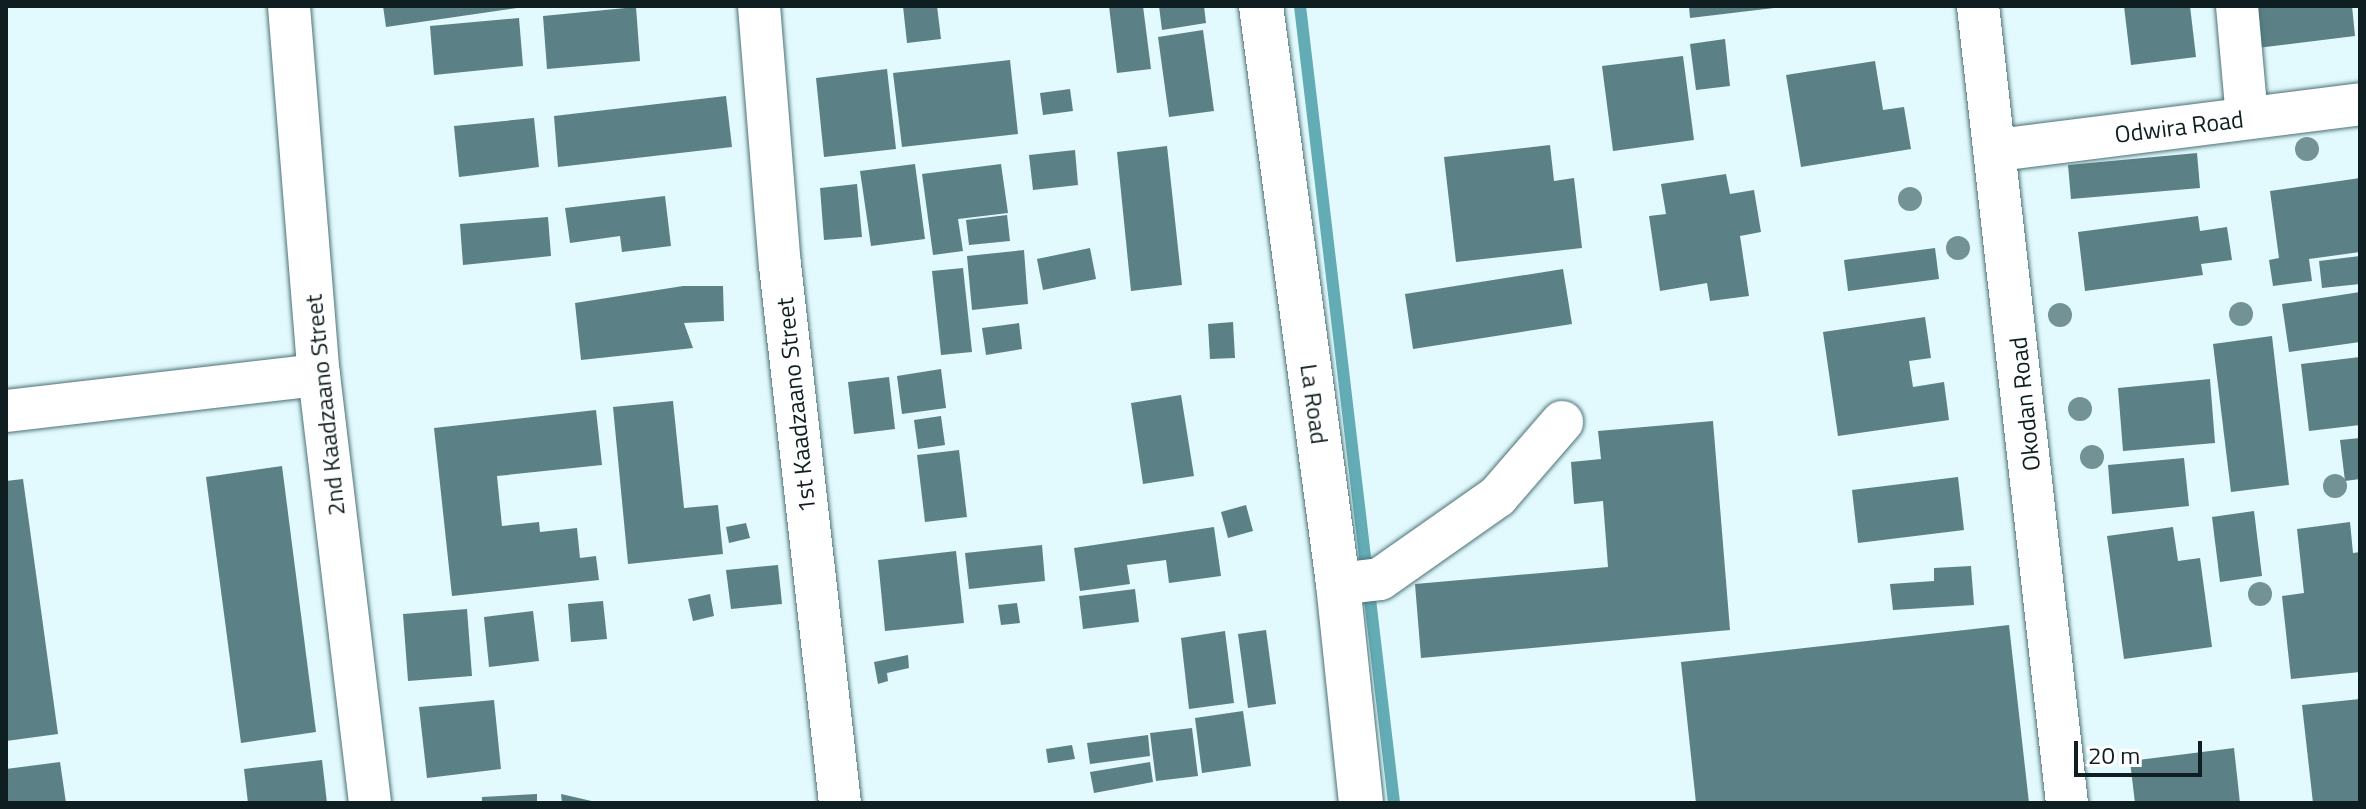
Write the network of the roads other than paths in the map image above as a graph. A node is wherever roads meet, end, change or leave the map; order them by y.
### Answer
1 (289, 6) edge
2 (759, 6) edge
3 (1261, 6) edge
4 (1978, 6) edge
5 (2237, 6) edge
6 (2360, 104) edge
7 (2247, 118) junction
8 (1998, 150) junction
9 (319, 375) junction
10 (6, 411) edge
11 (1562, 422) dead end
12 (1361, 581) junction
13 (370, 803) edge
14 (840, 803) edge
15 (1361, 803) edge
16 (2067, 803) edge

1 - 9 street, 2nd Kaadzaano Street
2 - 14 street, 1st Kaadzaano Street
3 - 12 main road, La Road
4 - 8 street, Okodan Road
5 - 7 street
6 - 7 street, Odwira Road
7 - 8 street, Odwira Road
8 - 16 street, Okodan Road
9 - 10 street
9 - 13 street, 2nd Kaadzaano Street
11 - 12 street
12 - 15 main road, La Road

